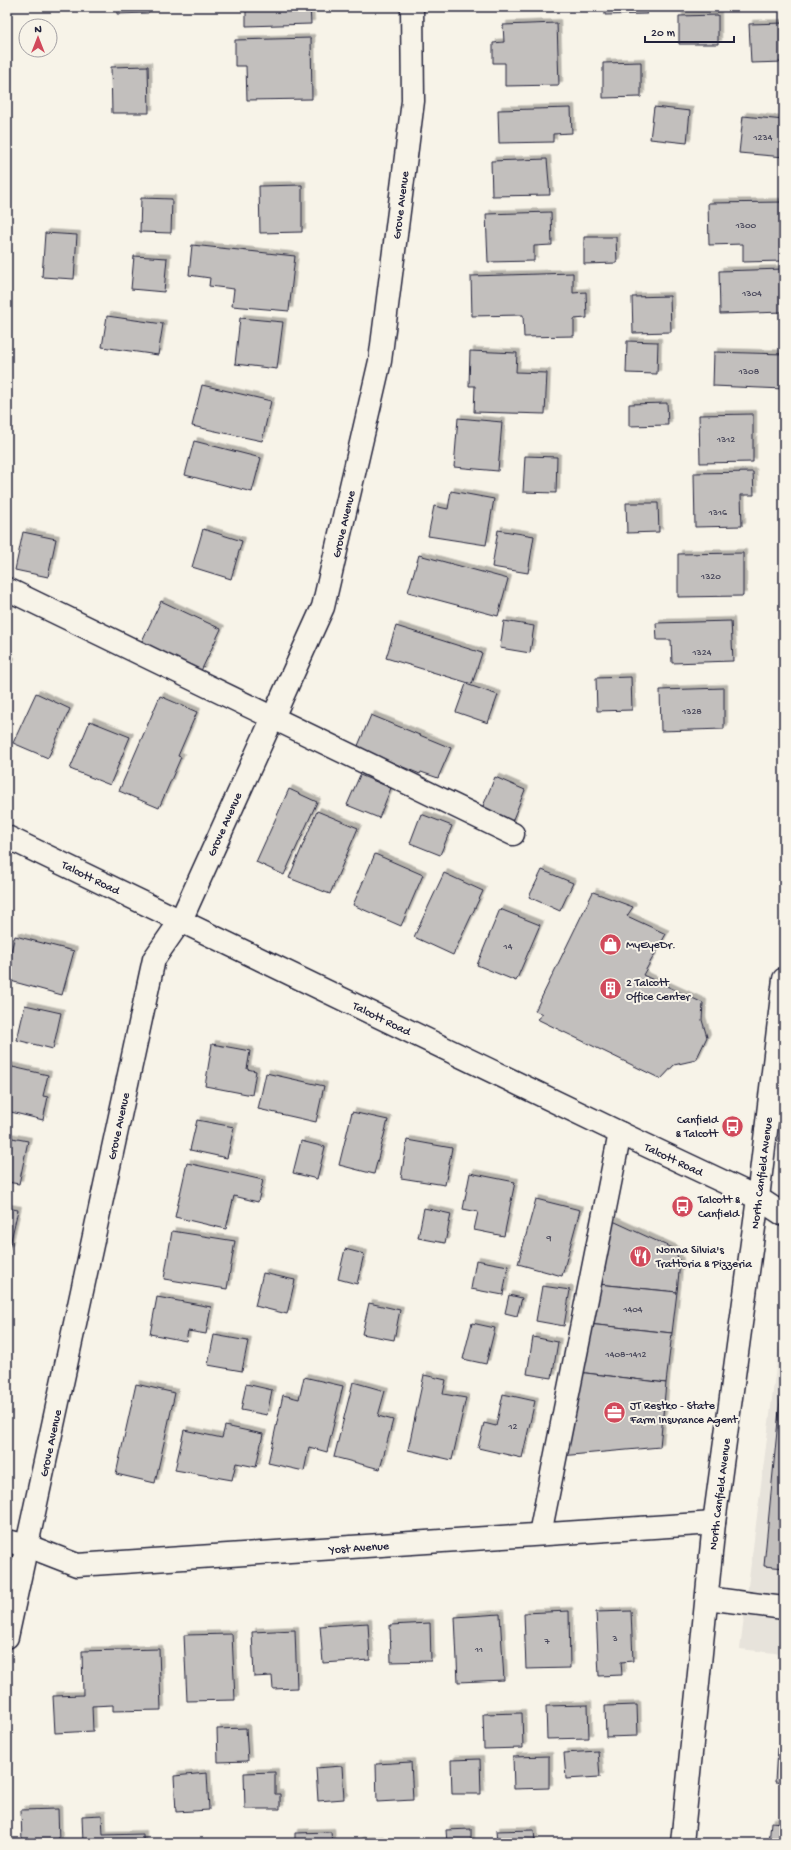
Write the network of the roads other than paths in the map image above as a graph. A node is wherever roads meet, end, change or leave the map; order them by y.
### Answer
1 (412, 7) edge
2 (7, 589) edge
3 (273, 717) junction
4 (513, 834) dead end
5 (7, 837) edge
6 (181, 920) junction
7 (784, 979) edge
8 (620, 1133) junction
9 (758, 1198) junction
10 (784, 1215) edge
11 (714, 1523) junction
12 (540, 1534) junction
13 (17, 1543) edge
14 (707, 1598) junction
15 (784, 1608) edge
16 (7, 1637) edge
17 (682, 1843) edge

1 - 3 street, Grove Avenue
2 - 3 street
3 - 4 street
3 - 6 street, Grove Avenue
5 - 6 street, Talcott Road
6 - 8 street, Talcott Road
6 - 13 street, Grove Avenue
7 - 9 street, North Canfield Avenue
8 - 9 street, Talcott Road
8 - 12 street
9 - 10 street, Talcott Road
9 - 11 street, North Canfield Avenue
11 - 12 street, Yost Avenue
11 - 14 street, North Canfield Avenue
12 - 13 street, Yost Avenue
13 - 16 street, Grove Avenue
14 - 15 street
14 - 17 street, North Canfield Avenue

